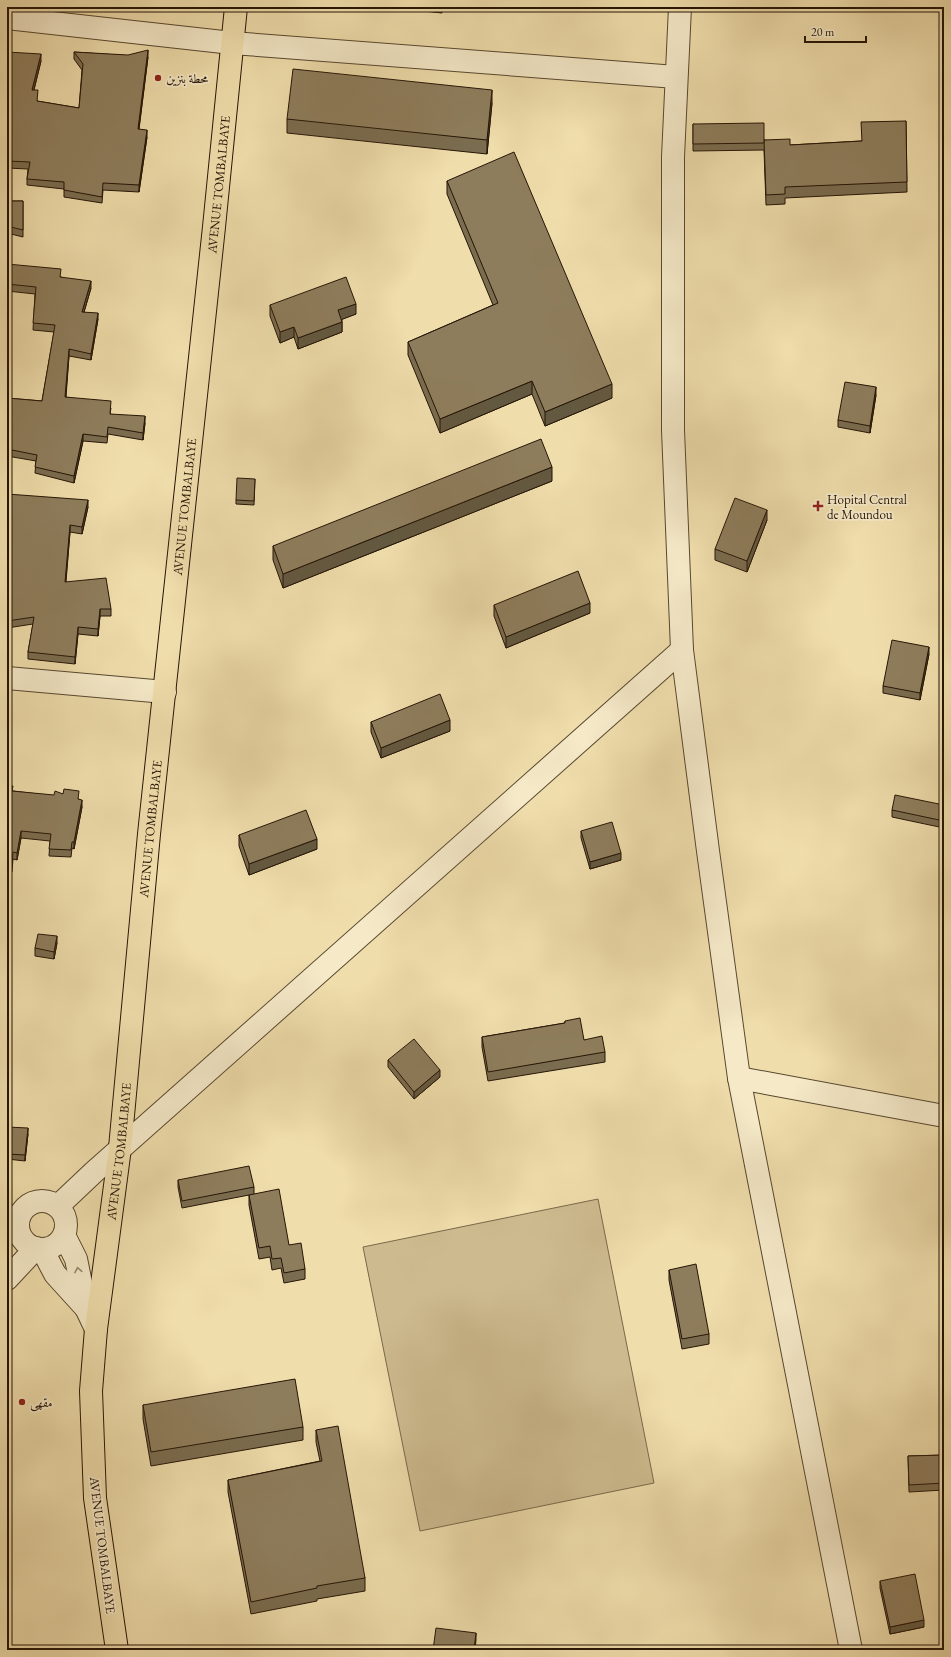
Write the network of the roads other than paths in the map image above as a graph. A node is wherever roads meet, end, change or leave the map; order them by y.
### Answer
1 (236, 7) edge
2 (680, 7) edge
3 (7, 18) edge
4 (232, 43) junction
5 (676, 78) junction
6 (682, 650) junction
7 (7, 678) edge
8 (165, 692) junction
9 (739, 1078) junction
10 (944, 1116) edge
11 (120, 1148) junction
12 (58, 1206) junction
13 (13, 1225) edge
14 (64, 1235) junction
15 (39, 1249) junction
16 (7, 1279) edge
17 (86, 1308) junction
18 (96, 1329) junction
19 (117, 1650) edge
20 (851, 1650) edge

1 - 4 main road, AVENUE TOMBALBAYE
2 - 5 street
3 - 4 street
4 - 5 street
4 - 8 main road, AVENUE TOMBALBAYE
5 - 6 street
6 - 9 street
6 - 11 street
7 - 8 street
8 - 11 main road, AVENUE TOMBALBAYE
9 - 10 street
9 - 20 street
11 - 12 street
11 - 18 main road, AVENUE TOMBALBAYE
12 - 13 street
12 - 14 street
13 - 15 street
14 - 15 street
17 -> 14 street
15 - 16 street
15 - 17 street
17 - 18 street
18 - 19 main road, AVENUE TOMBALBAYE

